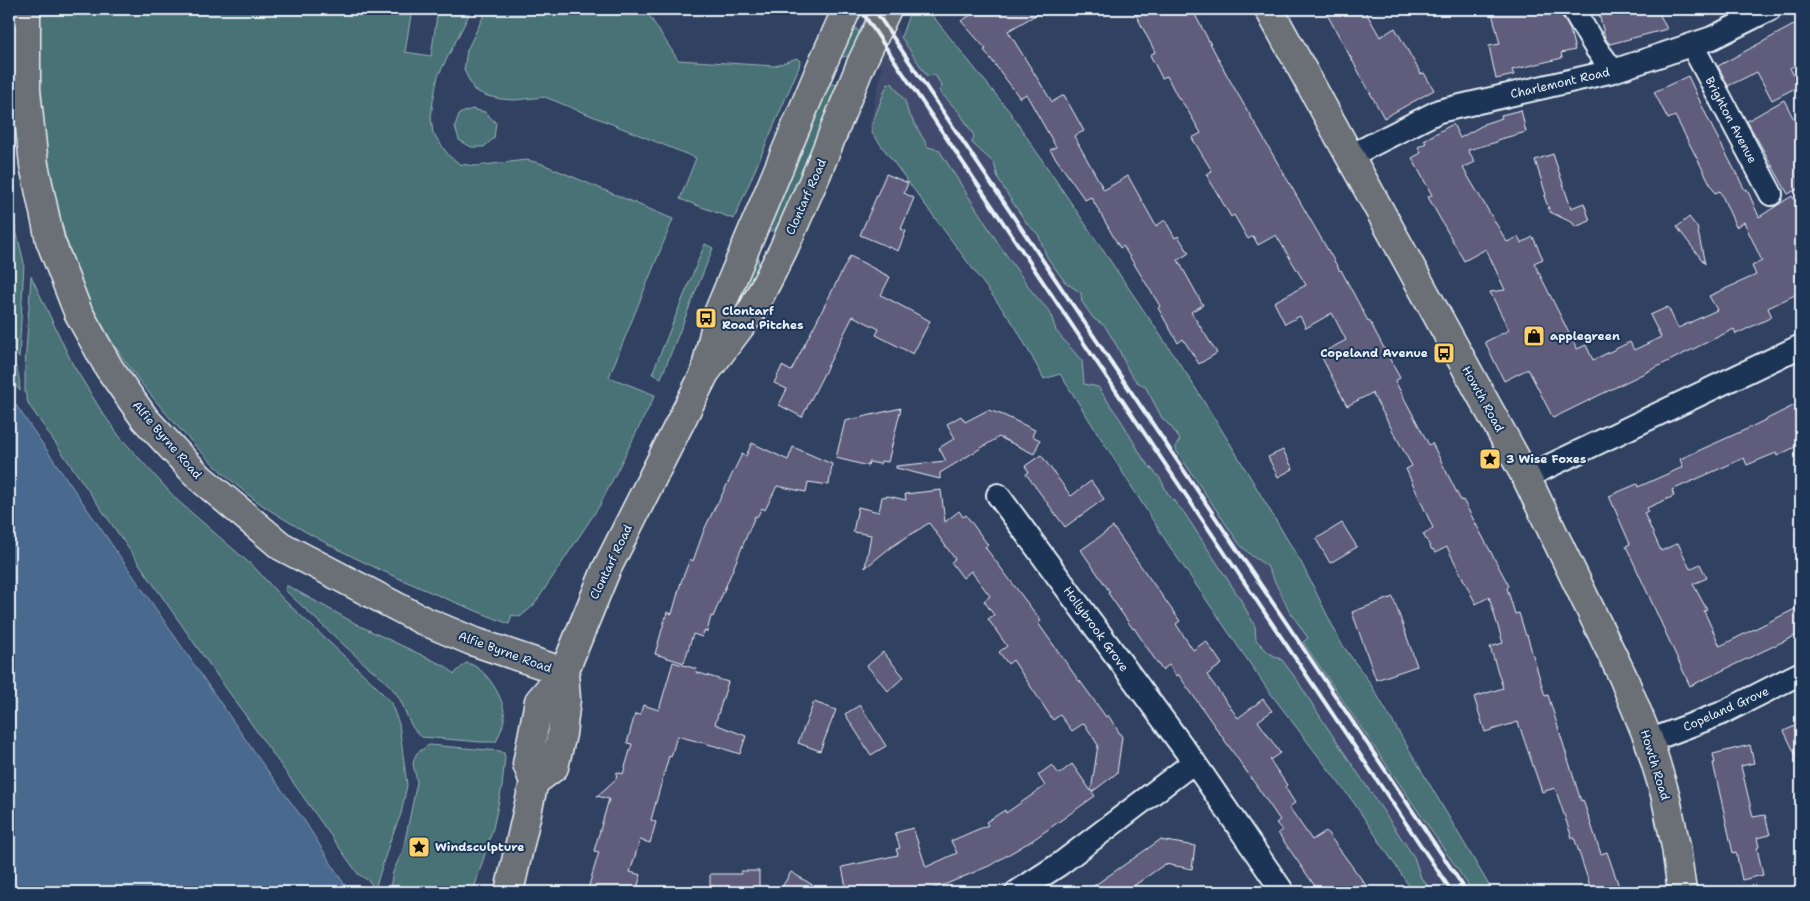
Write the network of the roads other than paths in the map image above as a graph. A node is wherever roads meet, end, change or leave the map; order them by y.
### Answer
1 (26, 9) edge
2 (847, 9) edge
3 (887, 9) edge
4 (1269, 9) edge
5 (1572, 9) edge
6 (1770, 9) edge
7 (1692, 45) junction
8 (1613, 71) junction
9 (1350, 156) junction
10 (1771, 194) dead end
11 (1801, 346) edge
12 (705, 373) junction
13 (1526, 477) junction
14 (998, 495) dead end
15 (564, 672) junction
16 (1801, 673) edge
17 (1649, 741) junction
18 (1194, 762) junction
19 (509, 892) edge
20 (1018, 892) edge
21 (1283, 892) edge
22 (1682, 892) edge

1 - 15 main road, Alfie Byrne Road
2 - 12 main road, Clontarf Road
3 - 12 main road, Clontarf Road
4 - 9 main road, Howth Road
5 - 8 street
6 - 7 street, Charlemont Road
7 - 8 street, Charlemont Road
7 - 10 street, Brighton Avenue
8 - 9 street, Charlemont Road
9 - 13 main road, Howth Road
11 - 13 street
12 - 15 main road, Clontarf Road
13 - 17 main road, Howth Road
14 - 18 street, Hollybrook Grove
15 - 19 main road, Clontarf Road
16 - 17 street, Copeland Grove
17 - 22 main road, Howth Road
18 - 20 street
18 - 21 street, Hollybrook Grove

